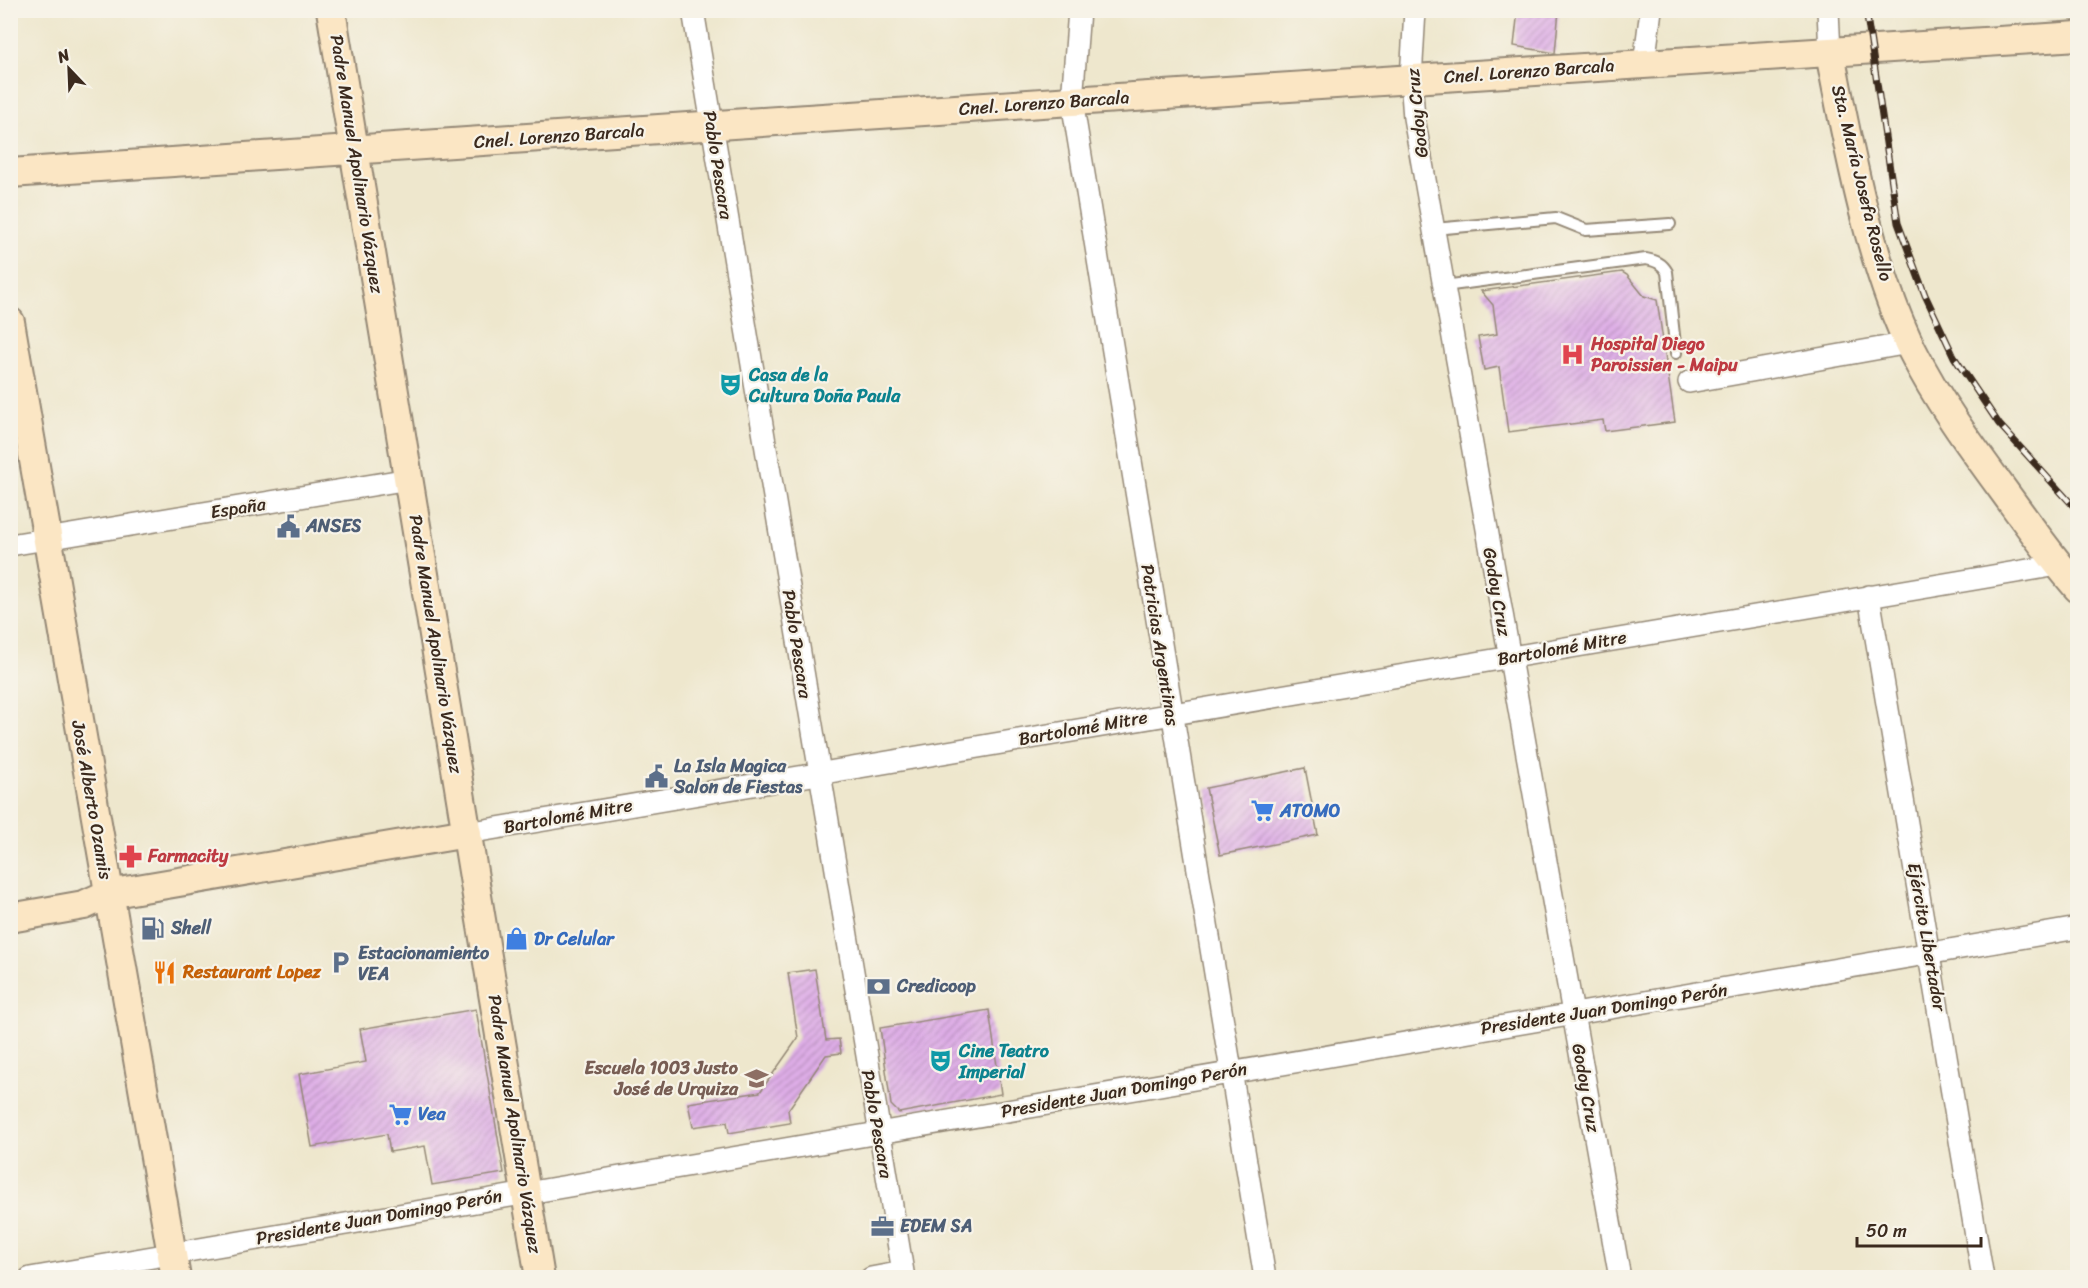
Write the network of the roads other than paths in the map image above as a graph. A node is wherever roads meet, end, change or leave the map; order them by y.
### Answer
1 (331, 10) edge
2 (693, 10) edge
3 (1079, 10) edge
4 (1415, 10) edge
5 (1651, 10) edge
6 (1828, 10) edge
7 (2078, 36) edge
8 (1830, 52) junction
9 (1644, 64) junction
10 (1411, 79) junction
11 (1072, 101) junction
12 (712, 125) junction
13 (355, 151) junction
14 (10, 173) edge
15 (1670, 224) dead end
16 (1434, 229) junction
17 (1444, 286) junction
18 (10, 322) edge
19 (1909, 343) junction
20 (1676, 353) dead end
21 (1689, 382) dead end
22 (409, 479) junction
23 (57, 537) junction
24 (10, 545) edge
25 (2058, 565) junction
26 (2078, 588) edge
27 (1869, 596) junction
28 (1508, 657) junction
29 (1171, 713) junction
30 (818, 772) junction
31 (467, 833) junction
32 (108, 894) junction
33 (10, 900) edge
34 (10, 918) edge
35 (2078, 928) edge
36 (1930, 955) junction
37 (1573, 1014) junction
38 (1231, 1072) junction
39 (878, 1132) junction
40 (526, 1192) junction
41 (173, 1265) edge
42 (903, 1275) edge
43 (30, 1278) edge
44 (540, 1278) edge
45 (871, 1278) edge
46 (1265, 1278) edge
47 (1620, 1278) edge
48 (1983, 1278) edge

1 - 13 street, Padre Manuel Apolinario Vázquez
2 - 12 street, Pablo Pescara
3 - 11 street, Patricias Argentinas
4 - 10 street, Godoy Cruz
5 - 9 street
6 - 8 street, Sta. María Josefa Rosello
7 - 8 street, Cnel. Lorenzo Barcala
8 - 9 street, Cnel. Lorenzo Barcala
8 - 19 street, Sta. María Josefa Rosello
9 - 10 street, Cnel. Lorenzo Barcala
10 - 11 street, Cnel. Lorenzo Barcala
10 - 16 street, Godoy Cruz
11 - 12 street, Cnel. Lorenzo Barcala
11 - 29 street, Patricias Argentinas
12 - 13 street, Cnel. Lorenzo Barcala
12 - 30 street, Pablo Pescara
13 - 14 street, Cnel. Lorenzo Barcala
13 - 22 street, Padre Manuel Apolinario Vázquez
15 - 16 lane
16 - 17 street, Godoy Cruz
17 - 20 lane
17 - 28 street, Godoy Cruz
18 - 23 street, José Alberto Ozamis
19 - 21 street
19 - 25 street, Sta. María Josefa Rosello
22 - 23 street, España
22 - 31 street, Padre Manuel Apolinario Vázquez
23 - 24 street, España
23 - 32 street, José Alberto Ozamis
25 - 26 street, Sta. María Josefa Rosello
25 - 27 street, Bartolomé Mitre
27 - 28 street, Bartolomé Mitre
27 - 36 street, Ejército Libertador
28 - 29 street, Bartolomé Mitre
28 - 37 street, Godoy Cruz
29 - 30 street, Bartolomé Mitre
29 - 38 street, Patricias Argentinas
30 - 31 street, Bartolomé Mitre
30 - 39 street, Pablo Pescara
31 - 32 street, Bartolomé Mitre
31 - 40 street, Padre Manuel Apolinario Vázquez
32 - 33 street
32 - 34 street
32 - 41 street, José Alberto Ozamis
35 - 36 street, Presidente Juan Domingo Perón
36 - 37 street, Presidente Juan Domingo Perón
36 - 48 street, Ejército Libertador
37 - 38 street, Presidente Juan Domingo Perón
37 - 47 street, Godoy Cruz
38 - 39 street, Presidente Juan Domingo Perón
38 - 46 street, Patricias Argentinas
39 - 40 street, Presidente Juan Domingo Perón
39 - 42 street, Pablo Pescara
40 - 41 street, Presidente Juan Domingo Perón
40 - 44 street, Padre Manuel Apolinario Vázquez
41 - 43 street, Presidente Juan Domingo Perón
42 - 45 street

